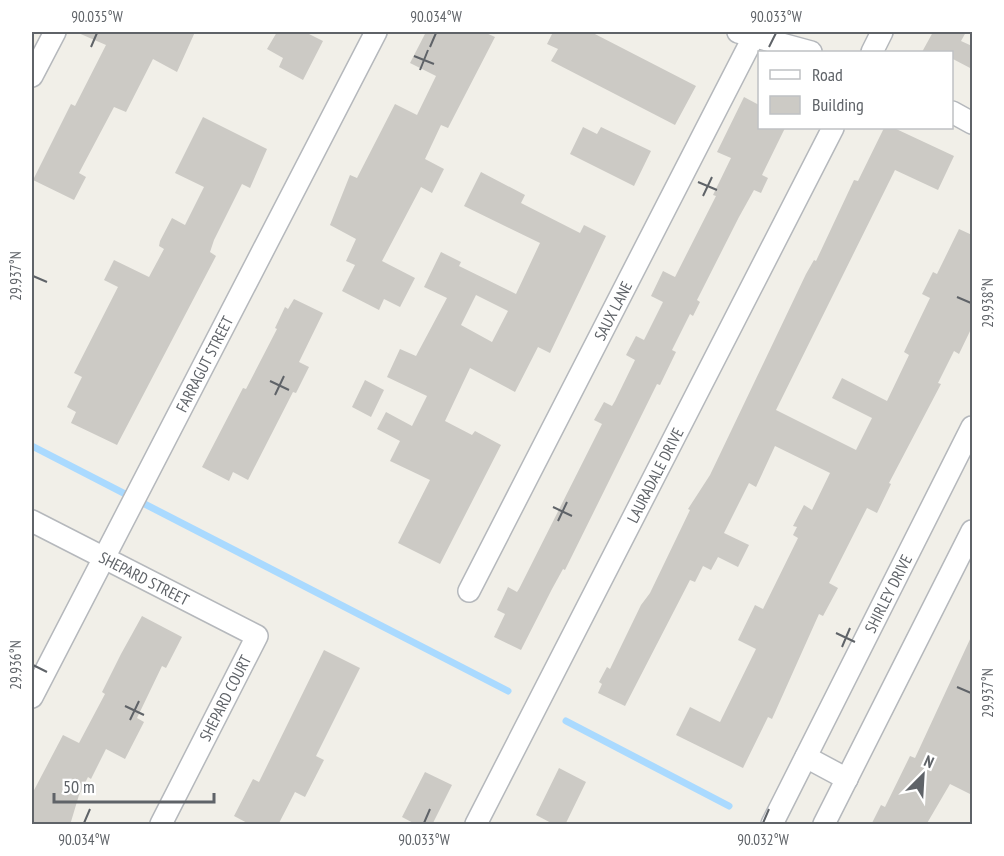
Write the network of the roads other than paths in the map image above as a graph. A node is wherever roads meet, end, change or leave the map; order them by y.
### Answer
1 (55, 32) edge
2 (376, 32) edge
3 (882, 32) edge
4 (749, 33) edge
5 (808, 51) edge
6 (872, 51) edge
7 (32, 76) edge
8 (953, 113) edge
9 (972, 123) edge
10 (832, 129) edge
11 (972, 427) edge
12 (32, 521) edge
13 (972, 531) edge
14 (105, 557) junction
15 (469, 591) dead end
16 (257, 636) joint
17 (32, 697) edge
18 (806, 758) junction
19 (847, 779) junction
20 (161, 825) edge
21 (476, 825) edge
22 (772, 825) edge
23 (824, 825) edge

1 - 7 street
2 - 14 street, FARRAGUT STREET
3 - 6 street
4 - 5 street
4 - 15 street, SAUX LANE
8 - 9 street
10 - 21 street, LAURADALE DRIVE
11 - 18 street, SHIRLEY DRIVE
12 - 14 street, SHEPARD STREET
13 - 19 street
14 - 16 street, SHEPARD STREET
14 - 17 street, FARRAGUT STREET
16 - 20 street, SHEPARD COURT
18 - 19 street
18 - 22 street, SHIRLEY DRIVE
19 - 23 street

